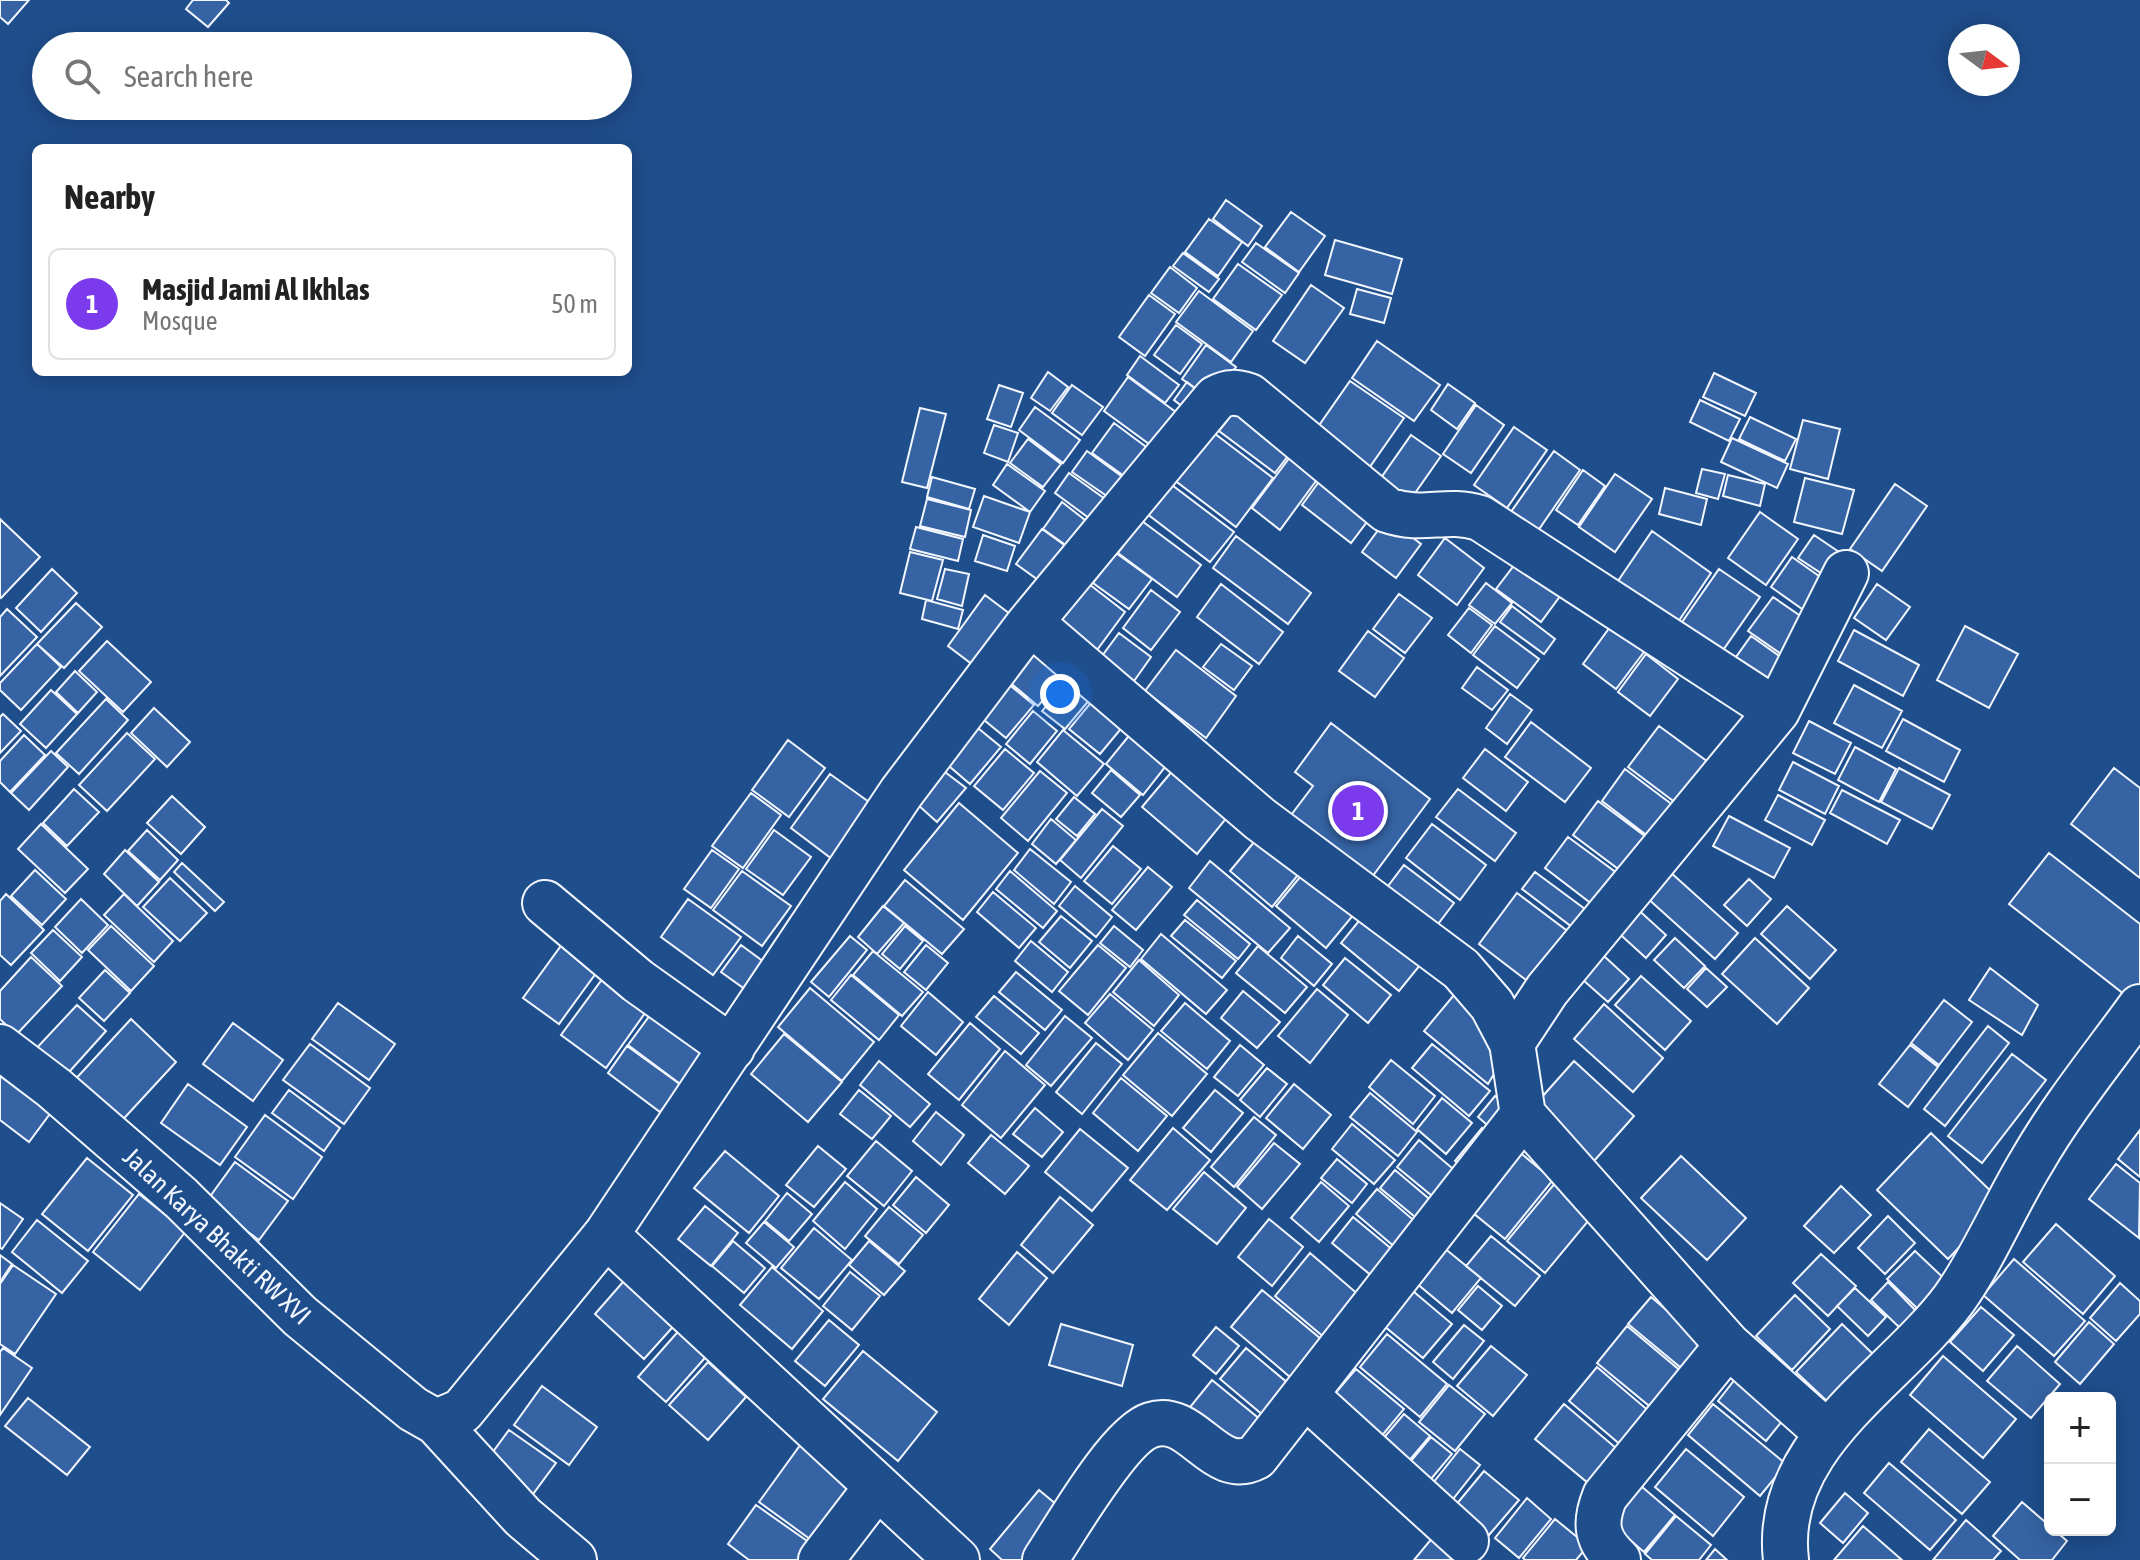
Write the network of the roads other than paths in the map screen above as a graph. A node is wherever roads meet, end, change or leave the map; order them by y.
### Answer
1 (1846, 573) dead end
2 (1028, 625) junction
3 (1777, 711) junction
4 (545, 903) dead end
5 (2140, 1007) edge
6 (1512, 1043) junction
7 (0, 1047) edge
8 (732, 1048) junction
9 (1523, 1115) junction
10 (606, 1235) junction
11 (1728, 1345) junction
12 (1305, 1395) junction
13 (436, 1422) junction
14 (1827, 1433) junction
15 (876, 1488) junction
16 (1466, 1541) dead end
17 (574, 1560) edge
18 (821, 1560) edge
19 (957, 1560) edge
20 (1045, 1560) edge
21 (1618, 1560) edge
22 (1786, 1560) edge

1 - 3 street
2 - 3 street
2 - 6 street
2 - 8 street
3 - 6 street
4 - 8 street
5 - 14 street
6 - 9 street
7 - 13 street, Jalan Karya Bhakti RW XVI
8 - 10 street
9 - 11 street
9 - 12 street
10 - 13 street
10 - 15 street
11 - 14 street
11 - 21 street
12 - 16 street
12 - 20 street
13 - 17 street, Jalan Karya Bhakti RW XVI
14 - 22 street
15 - 18 street
15 - 19 street

